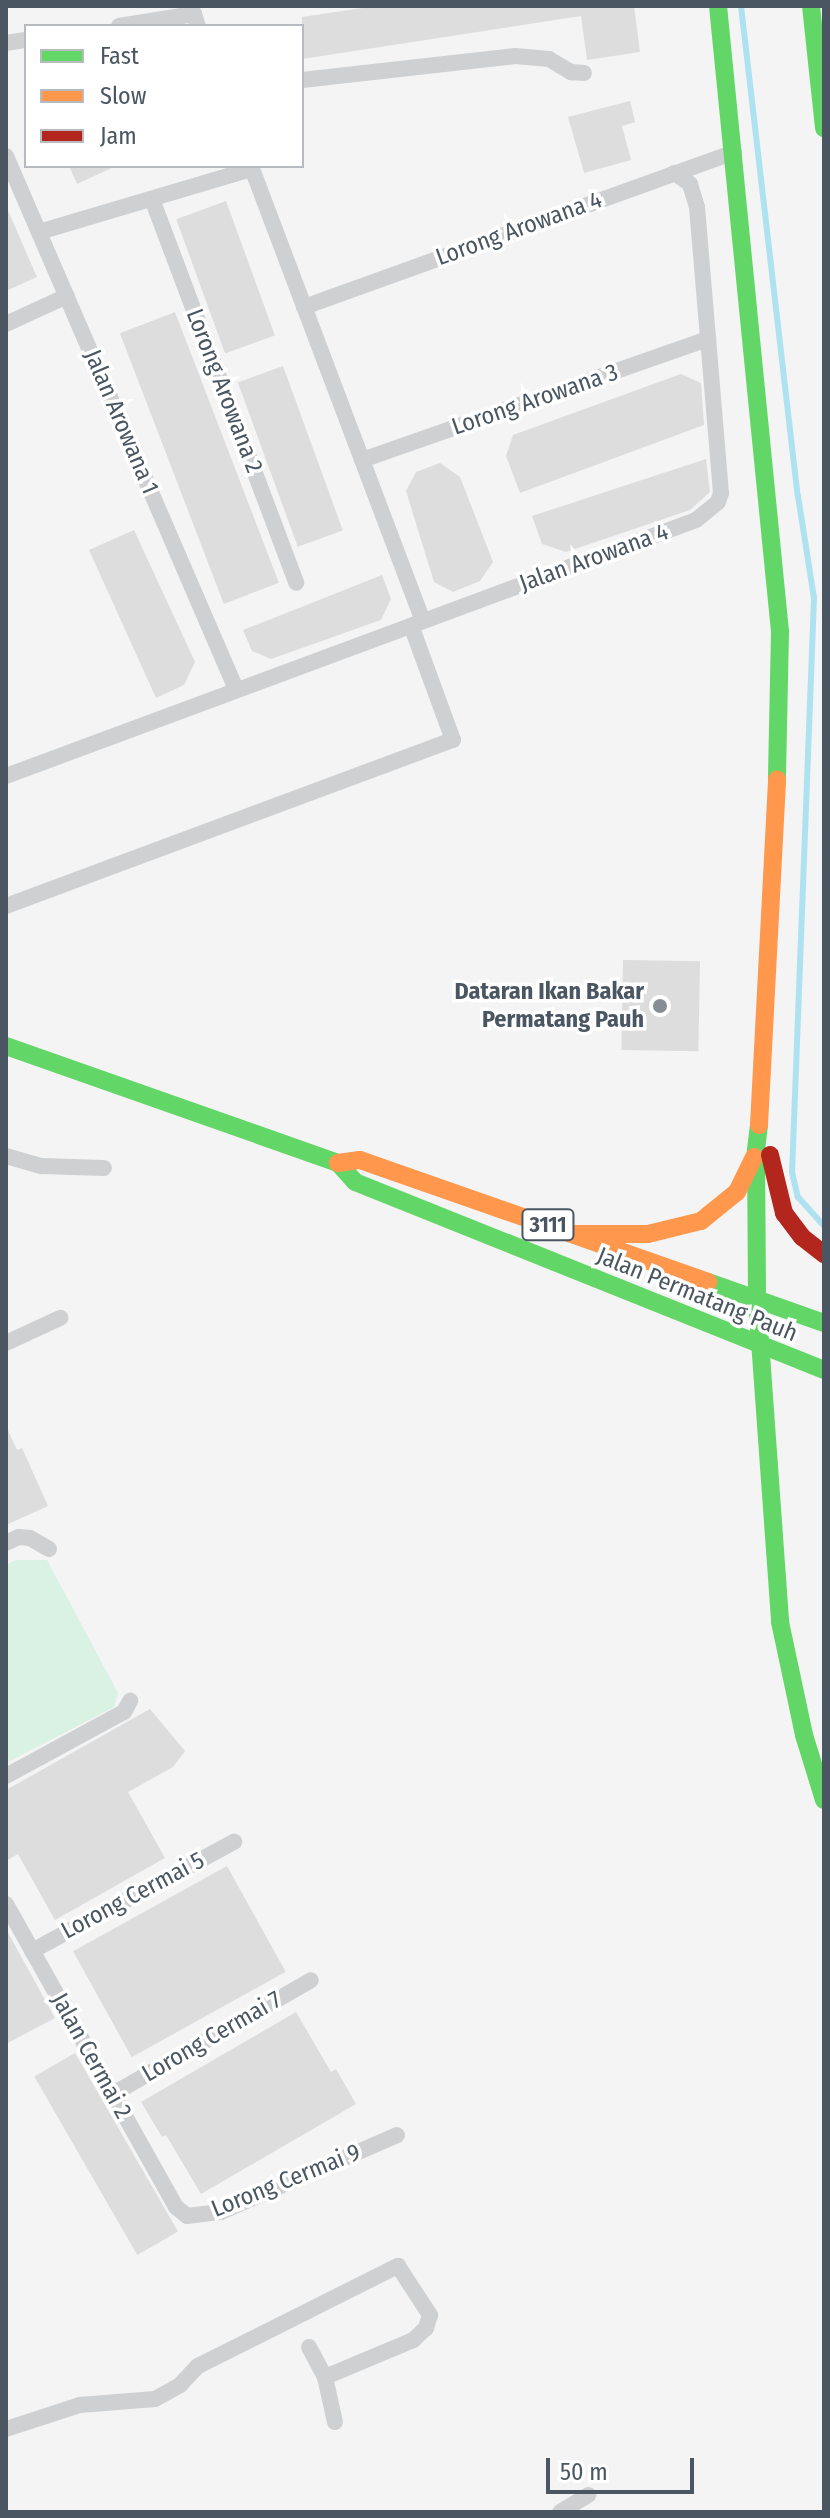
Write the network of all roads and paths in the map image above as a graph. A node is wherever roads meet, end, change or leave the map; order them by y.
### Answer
1 (718, 6) edge
2 (811, 6) edge
3 (132, 24) edge
4 (197, 24) edge
5 (584, 73) dead end
6 (304, 80) edge
7 (824, 128) edge
8 (734, 152) junction
9 (6, 156) edge
10 (249, 168) edge
11 (252, 168) edge
12 (675, 173) junction
13 (152, 199) junction
14 (39, 232) junction
15 (67, 296) junction
16 (304, 307) junction
17 (6, 324) edge
18 (708, 339) junction
19 (362, 460) junction
20 (296, 583) dead end
21 (417, 623) junction
22 (236, 689) junction
23 (6, 776) edge
24 (6, 906) edge
25 (6, 1046) edge
26 (762, 1105) junction
27 (756, 1151) junction
28 (6, 1156) edge
29 (338, 1163) junction
30 (104, 1168) dead end
31 (574, 1234) junction
32 (824, 1254) edge
33 (757, 1299) junction
34 (60, 1318) dead end
35 (824, 1323) edge
36 (6, 1343) edge
37 (760, 1346) junction
38 (824, 1370) edge
39 (6, 1543) edge
40 (49, 1549) dead end
41 (130, 1701) dead end
42 (6, 1776) edge
43 (824, 1800) edge
44 (234, 1842) dead end
45 (6, 1904) edge
46 (32, 1951) junction
47 (311, 1980) dead end
48 (113, 2094) junction
49 (397, 2135) dead end
50 (176, 2207) joint
51 (309, 2347) dead end
52 (325, 2377) junction
53 (335, 2422) dead end
54 (6, 2429) edge
55 (588, 2495) dead end
56 (560, 2512) edge

1 - 8 main road
2 - 7 main road
3 - 4 street
5 - 6 street
8 - 12 street, Lorong Arowana 4
8 - 26 main road
9 - 14 street, Jalan Arowana 1
10 - 13 street
11 - 16 street
12 - 16 street, Lorong Arowana 4
12 - 18 street, Jalan Arowana 4
13 - 14 street
13 - 20 street, Lorong Arowana 2
14 - 15 street, Jalan Arowana 1
15 - 17 street
15 - 22 street, Jalan Arowana 1
16 - 19 street
18 - 19 street, Lorong Arowana 3
18 - 21 street, Jalan Arowana 4
19 - 21 street
21 - 22 street, Jalan Arowana 4
21 - 24 street
22 - 23 street, Jalan Arowana 4
25 - 29 main road, Jalan Permatang Pauh / 3111
26 - 27 main road
26 - 32 main road
27 - 31 main road
27 - 33 main road
28 - 30 street
29 - 31 main road, Jalan Permatang Pauh / 3111
29 - 37 main road, Jalan Permatang Pauh / 3111
31 - 33 main road, Jalan Permatang Pauh / 3111
33 - 35 main road, Jalan Permatang Pauh / 3111
33 - 37 main road
34 - 36 street
37 - 38 main road, Jalan Permatang Pauh / 3111
37 - 43 main road
39 - 40 street
41 - 42 street
44 - 46 street, Lorong Cermai 5
45 - 46 street, Jalan Cermai 2
46 - 48 street, Jalan Cermai 2
47 - 48 street, Lorong Cermai 7
48 - 50 street, Jalan Cermai 2
49 - 50 street, Lorong Cermai 9
51 - 52 street
52 - 53 street
52 - 54 street
55 - 56 street

